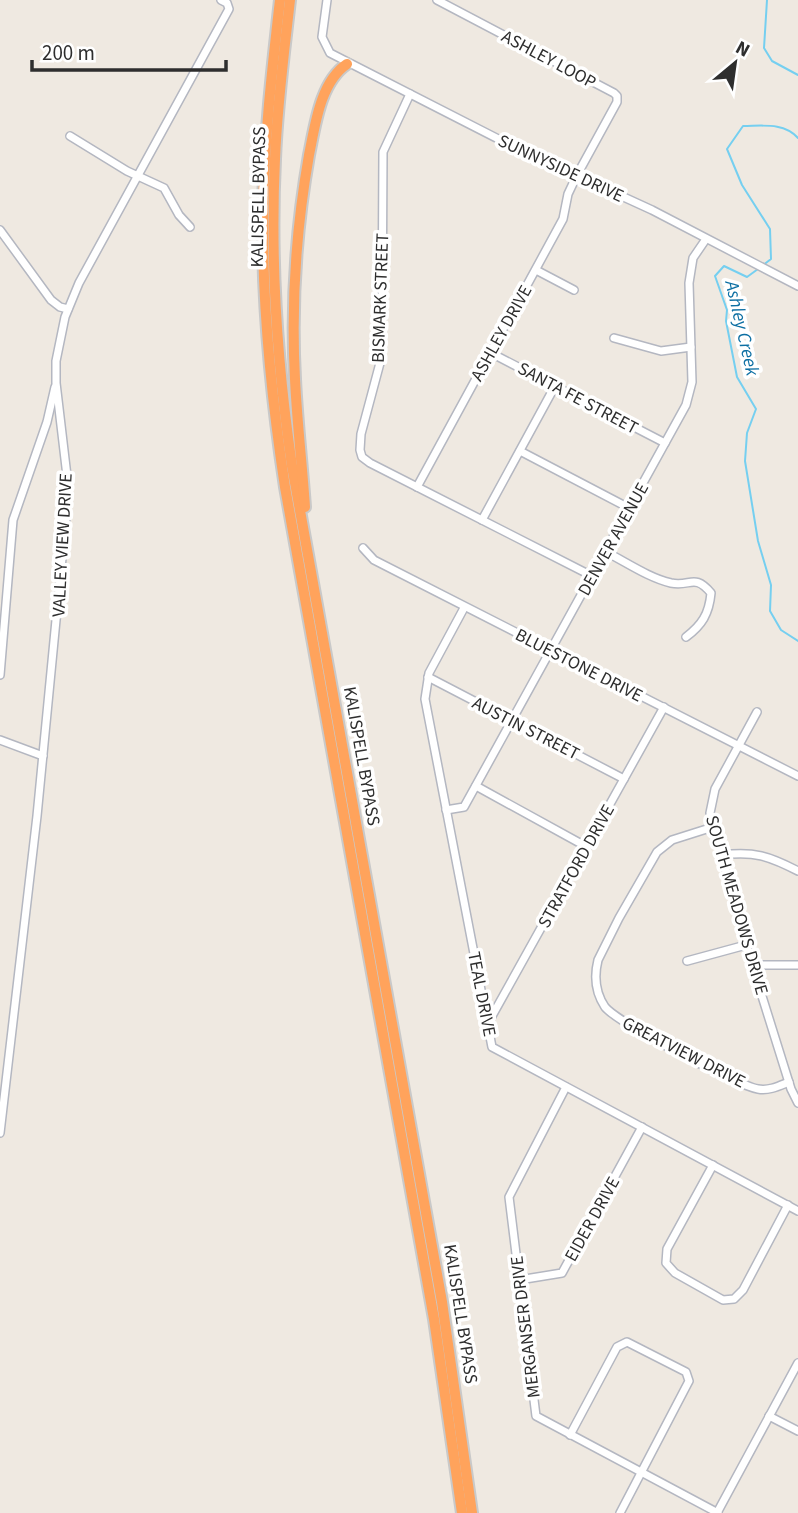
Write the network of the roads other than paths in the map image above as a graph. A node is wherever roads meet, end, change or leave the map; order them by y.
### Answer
1 (221, 0) edge
2 (280, 0) edge
3 (290, 0) edge
4 (327, 0) edge
5 (437, 0) edge
6 (347, 64) junction
7 (410, 94) junction
8 (70, 136) dead end
9 (577, 175) junction
10 (138, 176) junction
11 (190, 227) dead end
12 (0, 230) edge
13 (706, 239) junction
14 (536, 270) junction
15 (798, 286) edge
16 (574, 290) dead end
17 (68, 309) junction
18 (614, 338) dead end
19 (691, 347) junction
20 (491, 353) junction
21 (56, 383) junction
22 (555, 386) junction
23 (665, 443) junction
24 (520, 451) junction
25 (417, 487) junction
26 (629, 508) junction
27 (482, 520) junction
28 (307, 548) junction
29 (363, 548) dead end
30 (606, 552) junction
31 (592, 576) junction
32 (464, 608) junction
33 (686, 637) dead end
34 (551, 651) junction
35 (0, 675) edge
36 (428, 677) junction
37 (664, 707) junction
38 (757, 712) dead end
39 (512, 722) junction
40 (0, 740) edge
41 (738, 745) junction
42 (44, 756) junction
43 (798, 776) edge
44 (624, 779) junction
45 (476, 786) junction
46 (446, 810) junction
47 (713, 827) junction
48 (587, 847) junction
49 (722, 855) junction
50 (798, 871) edge
51 (746, 945) junction
52 (687, 961) dead end
53 (753, 965) junction
54 (798, 965) edge
55 (488, 1025) junction
56 (789, 1082) junction
57 (566, 1087) junction
58 (798, 1103) edge
59 (642, 1127) junction
60 (0, 1133) edge
61 (713, 1165) junction
62 (788, 1205) junction
63 (798, 1211) edge
64 (519, 1280) junction
65 (798, 1363) edge
66 (769, 1416) junction
67 (798, 1431) edge
68 (570, 1434) junction
69 (641, 1473) junction
70 (462, 1513) edge
71 (472, 1513) edge
72 (620, 1513) edge
73 (718, 1513) edge

1 - 10 street, VALLEY VIEW DRIVE
2 - 70 highway, KALISPELL BYPASS
3 - 28 highway, KALISPELL BYPASS
4 - 6 street, SUNNYSIDE DRIVE
5 - 9 street, ASHLEY LOOP
6 - 7 street, SUNNYSIDE DRIVE
6 - 28 highway
7 - 9 street, SUNNYSIDE DRIVE
7 - 25 street, BISMARK STREET
8 - 10 street
9 - 13 street, SUNNYSIDE DRIVE
9 - 14 street, ASHLEY DRIVE
10 - 11 street
10 - 17 street, VALLEY VIEW DRIVE
12 - 17 street
13 - 15 street, SUNNYSIDE DRIVE
13 - 19 street, DENVER AVENUE
14 - 16 street
14 - 20 street, ASHLEY DRIVE
17 - 21 street, VALLEY VIEW DRIVE
18 - 19 street
19 - 23 street, DENVER AVENUE
20 - 22 street, SANTA FE STREET
20 - 25 street, ASHLEY DRIVE
21 - 35 street
21 - 42 street, VALLEY VIEW DRIVE
22 - 23 street, SANTA FE STREET
22 - 24 street
23 - 26 street, DENVER AVENUE
24 - 26 street
24 - 27 street
25 - 27 street, BISMARK STREET
26 - 30 street, DENVER AVENUE
27 - 31 street, BISMARK STREET
28 - 71 highway, KALISPELL BYPASS
29 - 32 street, BLUESTONE DRIVE
30 - 31 street, DENVER AVENUE
30 - 33 street
31 - 34 street, DENVER AVENUE
32 - 34 street, BLUESTONE DRIVE
32 - 36 street, TEAL DRIVE
34 - 37 street, BLUESTONE DRIVE
34 - 39 street, DENVER AVENUE
36 - 39 street, AUSTIN STREET
36 - 46 street, TEAL DRIVE
37 - 41 street, BLUESTONE DRIVE
37 - 44 street, STRATFORD DRIVE
38 - 41 street, SOUTH MEADOWS DRIVE
39 - 44 street, AUSTIN STREET
39 - 45 street, DENVER AVENUE
40 - 42 street
41 - 43 street, BLUESTONE DRIVE
41 - 47 street, SOUTH MEADOWS DRIVE
42 - 60 street, VALLEY VIEW DRIVE
44 - 48 street, STRATFORD DRIVE
45 - 46 street, DENVER AVENUE
45 - 48 street
46 - 55 street, TEAL DRIVE
47 - 49 street, SOUTH MEADOWS DRIVE
47 - 56 street, GREATVIEW DRIVE
48 - 55 street, STRATFORD DRIVE
49 - 50 street
49 - 51 street, SOUTH MEADOWS DRIVE
51 - 52 street
51 - 53 street, SOUTH MEADOWS DRIVE
53 - 54 street
53 - 56 street, SOUTH MEADOWS DRIVE
55 - 57 street, TEAL DRIVE
56 - 58 street, SOUTH MEADOWS DRIVE
57 - 59 street, TEAL DRIVE
57 - 64 street, MERGANSER DRIVE
59 - 61 street, TEAL DRIVE
59 - 64 street, EIDER DRIVE
61 - 62 street, TEAL DRIVE
61 - 62 street
62 - 63 street, TEAL DRIVE
64 - 68 street, MERGANSER DRIVE
65 - 66 street
66 - 67 street
66 - 73 street
68 - 69 street, MERGANSER DRIVE
68 - 69 street
69 - 72 street
69 - 73 street, MERGANSER DRIVE

